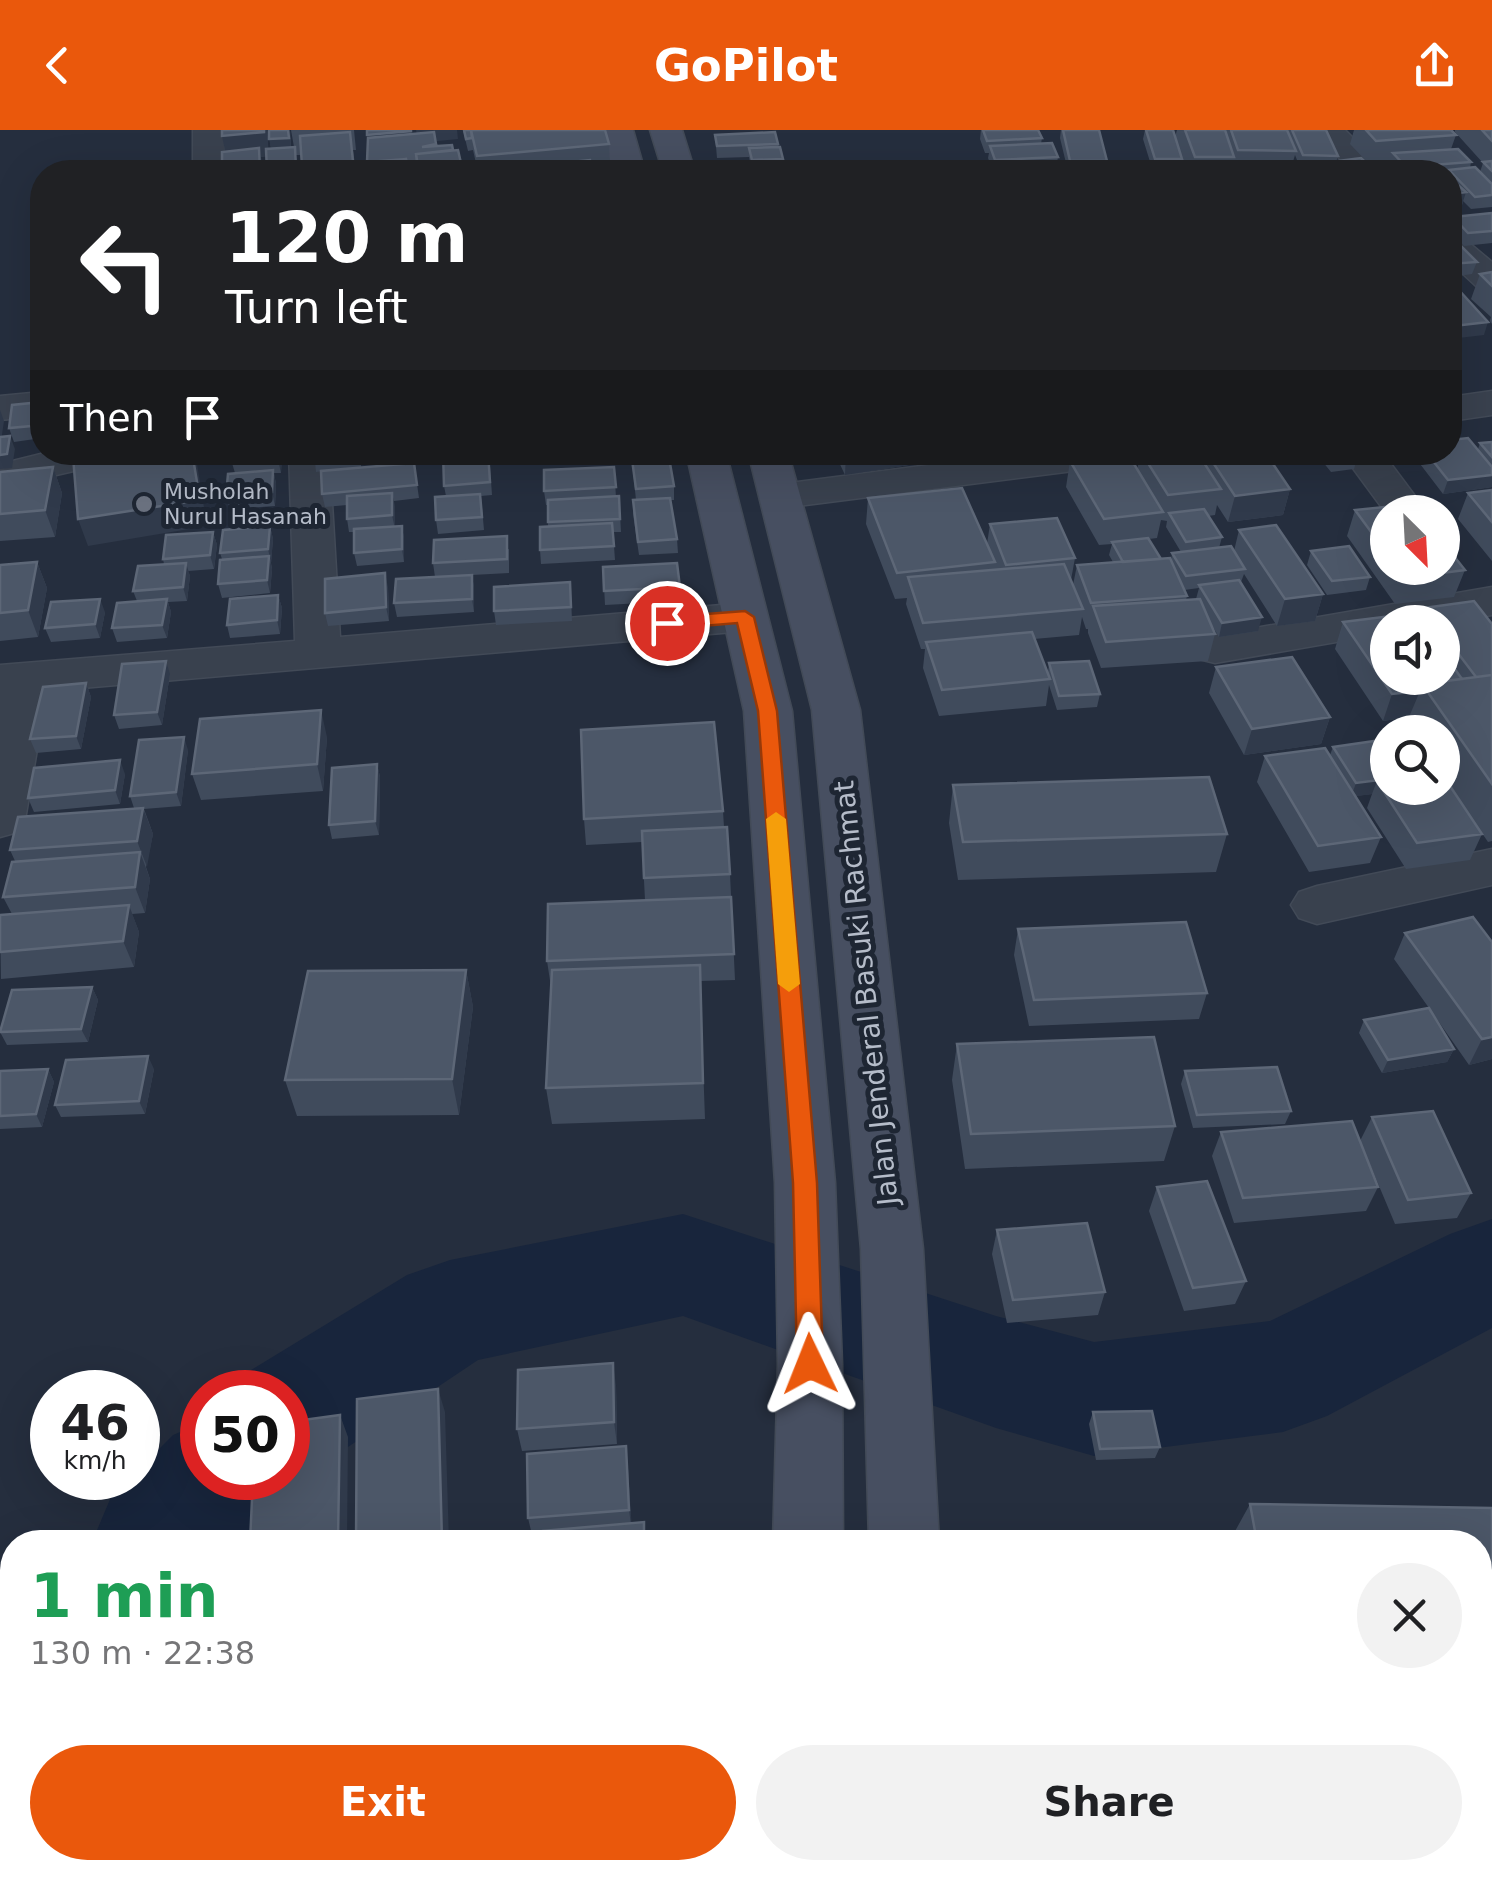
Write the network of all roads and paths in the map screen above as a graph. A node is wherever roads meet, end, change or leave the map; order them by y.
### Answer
1 (210, 130) edge
2 (616, 130) edge
3 (666, 130) edge
4 (1327, 130) edge
5 (209, 160) edge
6 (625, 160) edge
7 (676, 160) edge
8 (1358, 160) edge
9 (1462, 254) edge
10 (1490, 278) edge
11 (1462, 283) edge
12 (1492, 403) edge
13 (30, 405) edge
14 (1462, 407) edge
15 (0, 408) edge
16 (47, 465) edge
17 (310, 465) edge
18 (709, 465) edge
19 (920, 465) edge
20 (1371, 465) edge
21 (775, 474) edge
22 (0, 476) edge
23 (1393, 495) edge
24 (1460, 581) edge
25 (1486, 610) edge
26 (745, 617) junction
27 (1215, 649) edge
28 (318, 650) junction
29 (13, 679) edge
30 (0, 820) edge
31 (1492, 866) edge
32 (1316, 905) dead end
33 (877, 1131) junction
34 (803, 1158) junction
35 (808, 1530) edge
36 (904, 1530) edge

1 - 5 street
2 - 6 main road
3 - 7 main road
4 - 8 street
9 - 10 street
10 - 11 street
12 - 14 street
13 - 15 street
16 - 22 street
17 - 28 street
18 - 26 main road
19 - 21 street
20 - 23 street
21 - 33 main road, Jalan Jenderal Basuki Rachmat
24 - 25 street
25 - 27 street
26 - 28 street
26 - 34 main road
28 - 29 street
29 - 30 street
31 - 32 street
33 - 34 main road
33 - 36 main road, Jalan Jenderal Basuki Rachmat
34 - 35 main road

